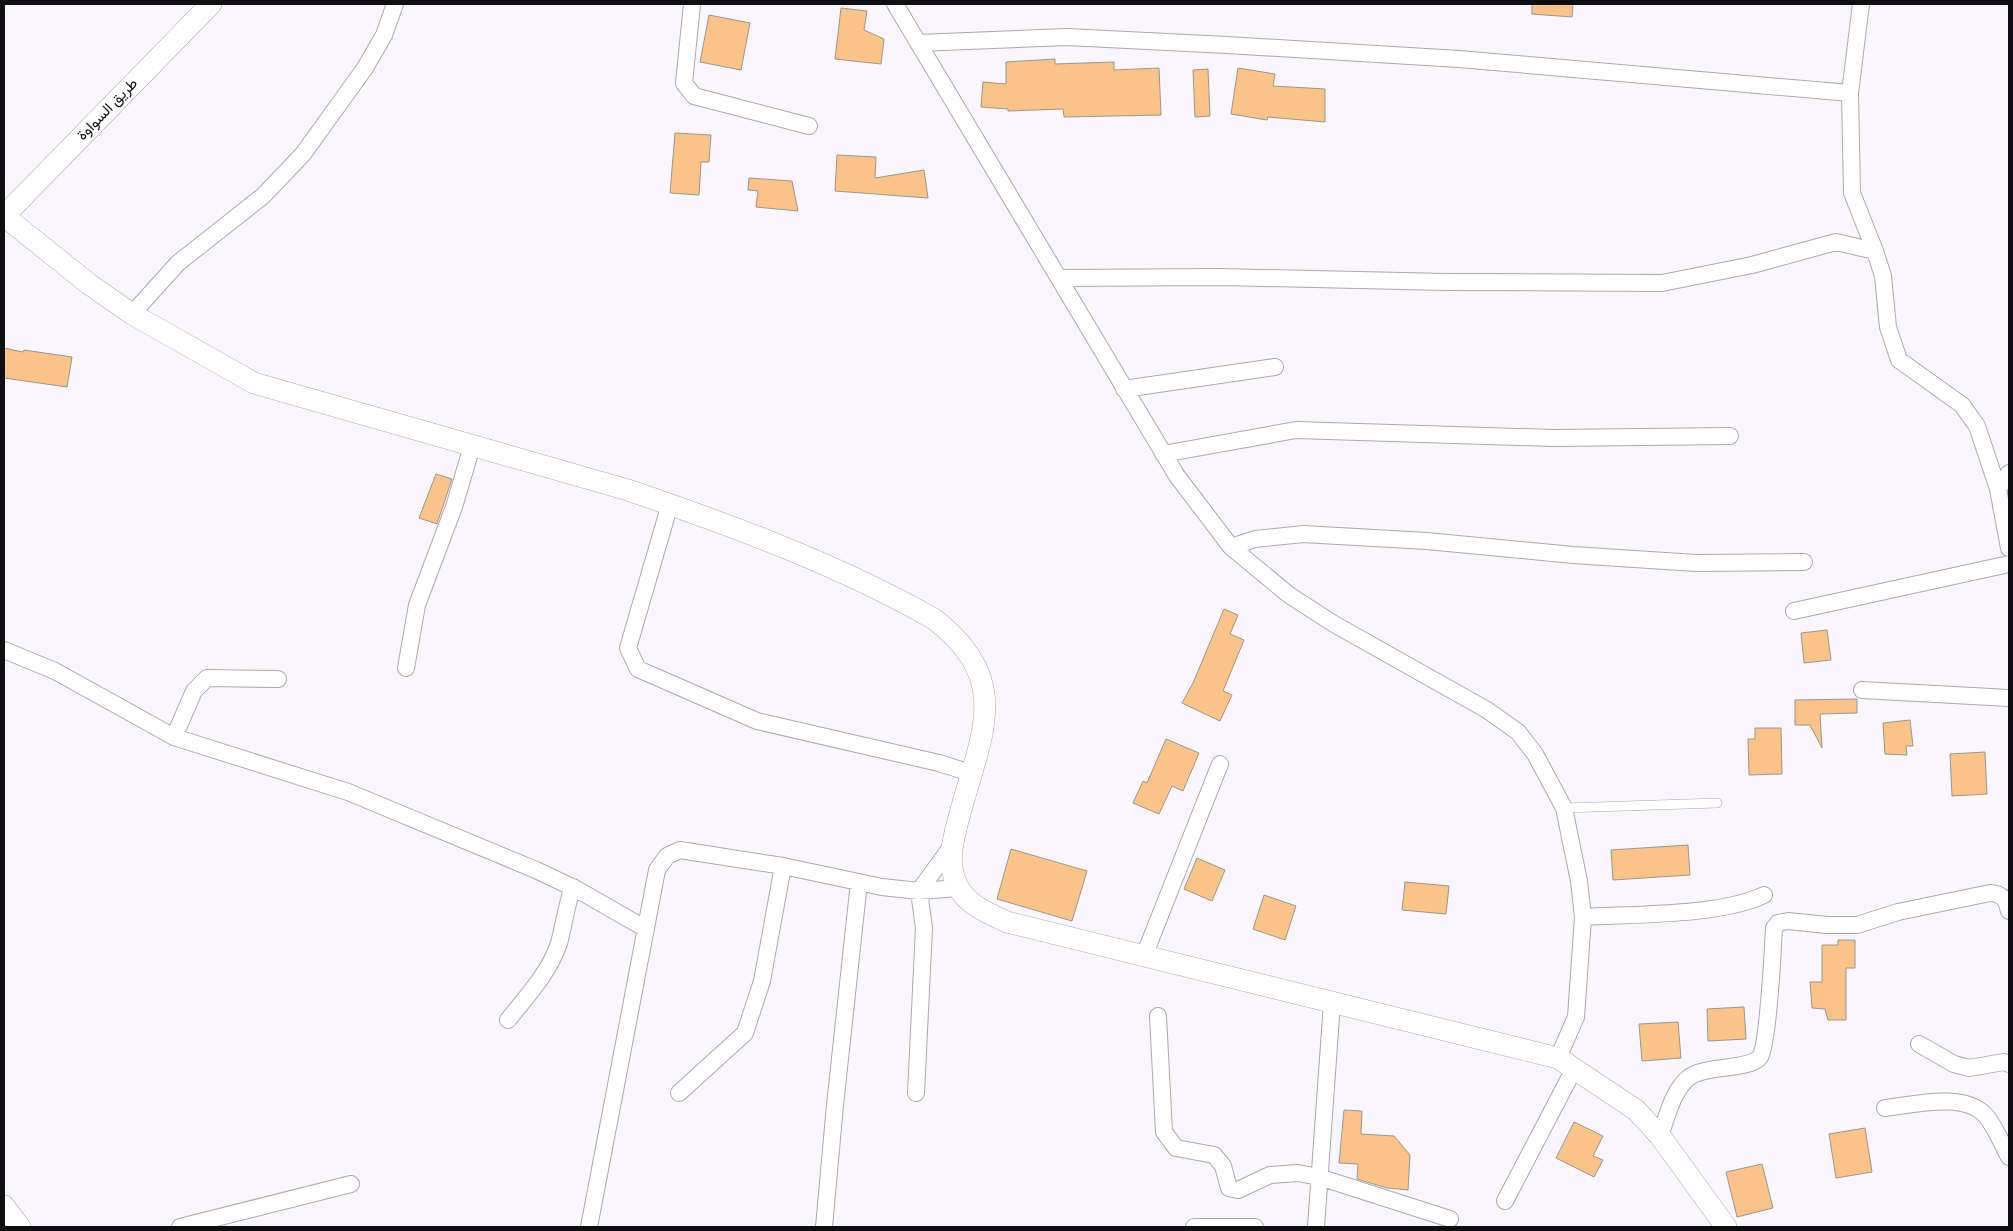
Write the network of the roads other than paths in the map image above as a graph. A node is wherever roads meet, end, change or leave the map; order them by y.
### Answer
1 (211, 4) edge
2 (395, 4) edge
3 (692, 4) edge
4 (895, 4) edge
5 (1861, 4) edge
6 (918, 43) junction
7 (1850, 93) junction
8 (809, 126) dead end
9 (4, 216) edge
10 (1875, 251) junction
11 (1059, 278) junction
12 (132, 314) junction
13 (1275, 367) dead end
14 (1124, 389) junction
15 (1730, 436) dead end
16 (472, 446) junction
17 (1164, 454) junction
18 (2009, 473) edge
19 (1998, 489) junction
20 (670, 504) junction
21 (1231, 547) junction
22 (2009, 548) edge
23 (1804, 562) dead end
24 (2009, 564) edge
25 (1794, 611) dead end
26 (4, 650) edge
27 (406, 668) dead end
28 (278, 680) dead end
29 (1862, 690) dead end
30 (2009, 698) edge
31 (174, 737) junction
32 (1220, 764) dead end
33 (971, 773) junction
34 (1717, 803) dead end
35 (1564, 808) junction
36 (951, 847) junction
37 (784, 866) junction
38 (860, 882) junction
39 (573, 887) junction
40 (959, 888) junction
41 (920, 891) junction
42 (1764, 895) dead end
43 (2009, 911) edge
44 (1583, 917) junction
45 (646, 930) junction
46 (1144, 956) junction
47 (1332, 1003) junction
48 (1158, 1016) dead end
49 (508, 1020) dead end
50 (1919, 1044) dead end
51 (1566, 1064) junction
52 (2009, 1064) edge
53 (679, 1093) dead end
54 (916, 1093) dead end
55 (1885, 1108) dead end
56 (1660, 1136) junction
57 (2009, 1158) edge
58 (1319, 1177) junction
59 (351, 1184) dead end
60 (1505, 1201) dead end
61 (4, 1206) edge
62 (1450, 1219) dead end
63 (20, 1227) edge
64 (180, 1227) edge
65 (589, 1227) edge
66 (824, 1227) edge
67 (1194, 1227) edge
68 (1255, 1227) edge
69 (1316, 1227) edge
70 (1726, 1227) edge

1 - 9 street, طريق السواوة
2 - 12 street
3 - 8 street
4 - 6 street
5 - 7 street
6 - 7 street
6 - 11 street
7 - 10 street
9 - 12 street
10 - 11 street
10 - 19 street
11 - 14 street
12 - 16 street
13 - 14 street
14 - 17 street
15 - 17 street
16 - 20 street
16 - 27 street
17 - 21 street
18 - 19 street
19 - 22 street
20 - 33 street
20 - 33 street
21 - 23 street
21 - 35 street
24 - 25 street
26 - 31 street
28 - 31 street
29 - 30 street
31 - 39 street
32 - 46 street
33 - 36 street
34 - 35 lane
35 - 44 street
36 - 40 street
36 - 41 street
37 - 38 street
37 - 45 street
37 - 53 street
38 - 41 street
38 - 66 street
39 - 45 street
39 - 49 street
40 - 41 street
40 - 46 street
41 - 54 street
42 - 44 street
43 - 56 street
44 - 51 street
45 - 65 street
46 - 47 street
47 - 51 street
47 - 58 street
48 - 58 street
50 - 52 street
51 - 56 street
51 - 60 street
55 - 57 street
56 - 70 street
58 - 62 street
58 - 69 street
59 - 64 street
61 - 63 street
67 - 68 street

